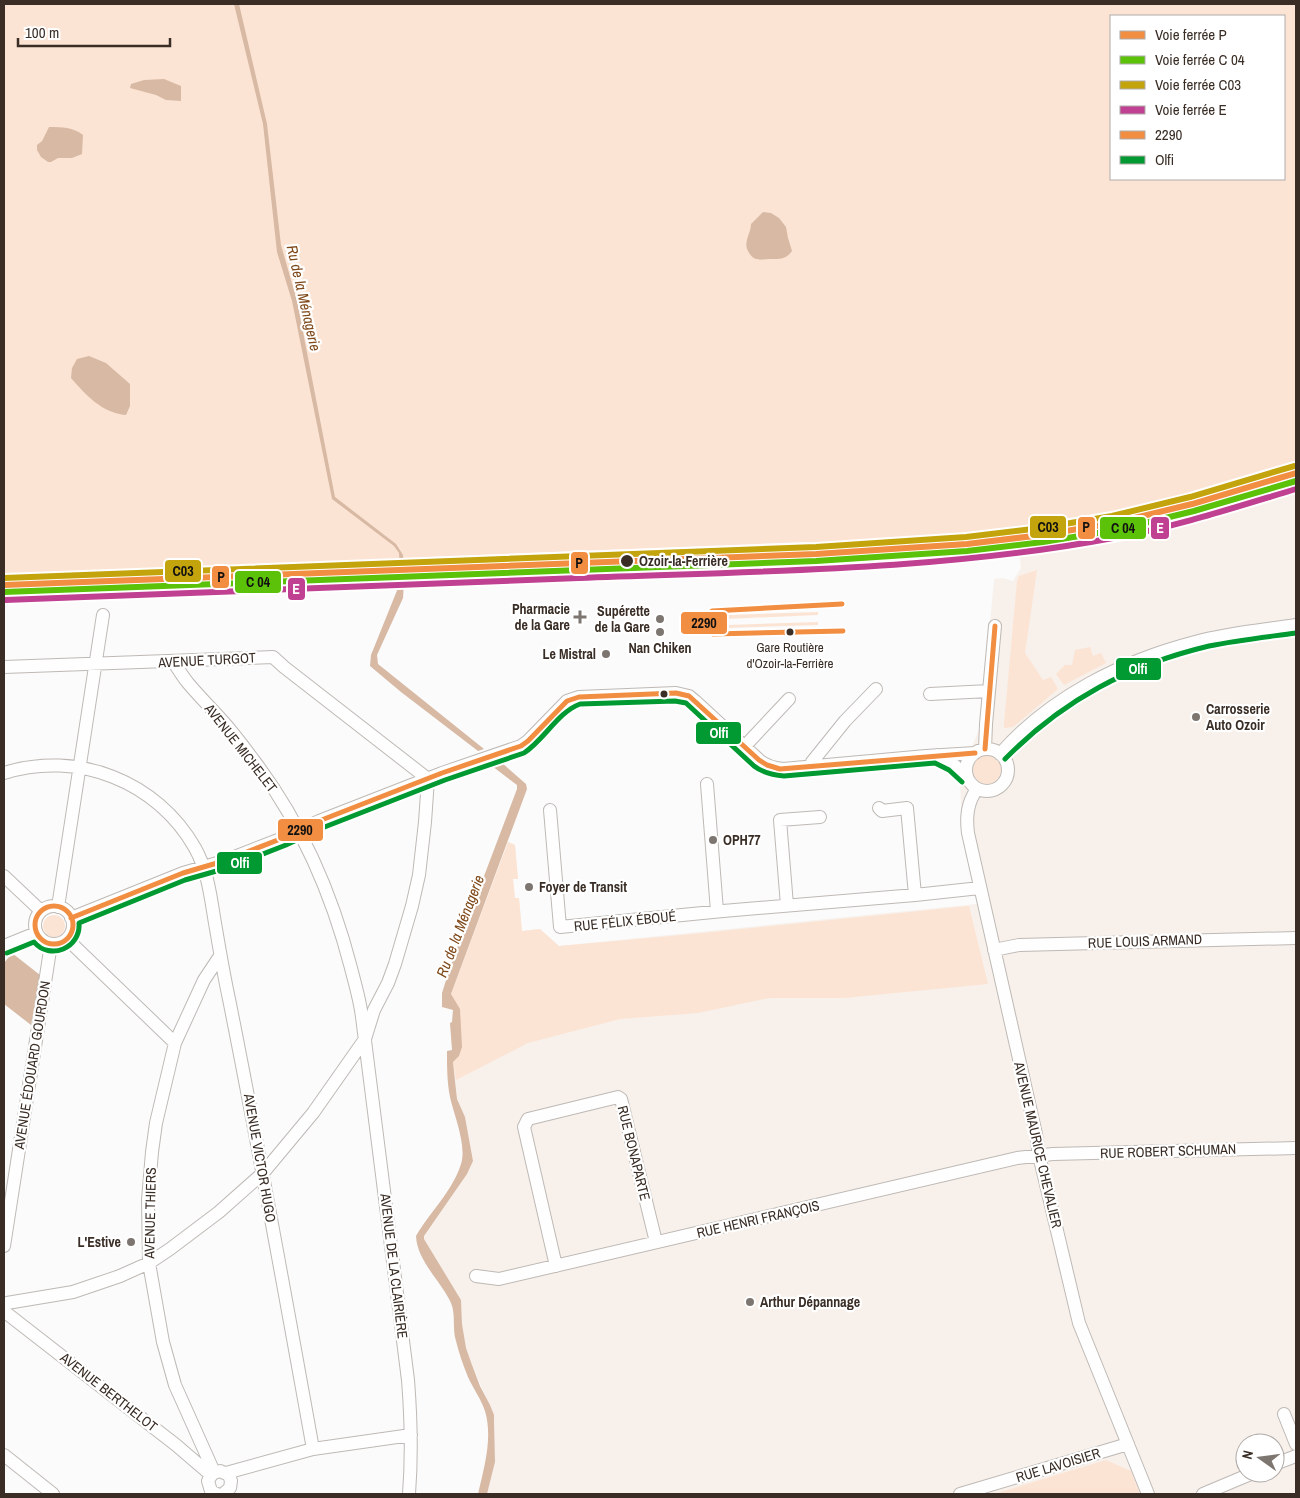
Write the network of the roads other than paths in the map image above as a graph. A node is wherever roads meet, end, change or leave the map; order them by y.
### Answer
1 (103, 615) dead end
2 (1296, 625) edge
3 (995, 626) dead end
4 (173, 661) junction
5 (95, 664) junction
6 (4, 667) edge
7 (876, 689) dead end
8 (989, 690) junction
9 (930, 694) dead end
10 (789, 699) dead end
11 (744, 747) junction
12 (980, 751) junction
13 (1000, 754) junction
14 (937, 755) junction
15 (812, 766) junction
16 (78, 767) junction
17 (4, 773) edge
18 (967, 777) junction
19 (428, 779) junction
20 (707, 784) dead end
21 (977, 789) junction
22 (880, 808) dead end
23 (550, 810) dead end
24 (820, 816) dead end
25 (299, 830) junction
26 (203, 867) junction
27 (4, 876) edge
28 (980, 888) junction
29 (915, 895) junction
30 (787, 905) junction
31 (58, 907) junction
32 (41, 911) junction
33 (717, 911) junction
34 (71, 918) junction
35 (36, 933) junction
36 (1296, 938) edge
37 (67, 939) junction
38 (51, 944) junction
39 (4, 946) edge
40 (994, 950) junction
41 (220, 956) junction
42 (365, 1039) junction
43 (176, 1043) junction
44 (1296, 1148) edge
45 (1039, 1155) junction
46 (263, 1173) junction
47 (656, 1242) junction
48 (4, 1246) edge
49 (149, 1263) junction
50 (556, 1266) junction
51 (476, 1276) dead end
52 (5, 1306) edge
53 (1284, 1414) dead end
54 (411, 1435) junction
55 (1128, 1444) junction
56 (1296, 1444) edge
57 (313, 1449) junction
58 (4, 1455) edge
59 (217, 1473) junction
60 (1235, 1481) edge
61 (221, 1493) edge
62 (53, 1494) edge
63 (409, 1494) edge
64 (960, 1494) edge
65 (1148, 1494) edge
66 (1203, 1494) edge

1 - 5 street
2 - 13 street
3 - 8 street
4 - 5 street, AVENUE TURGOT
4 - 19 street, AVENUE TURGOT
4 - 25 street, AVENUE MICHELET
5 - 6 street, AVENUE TURGOT
5 - 16 street
7 - 15 street
8 - 9 street
8 - 12 street
10 - 11 street
11 - 15 street
11 - 19 street
12 - 13 street
12 - 14 street
12 - 18 street
13 - 21 street
14 - 15 street
14 - 18 street
16 - 17 street, AVENUE VICTOR HUGO
16 - 26 street, AVENUE VICTOR HUGO
16 - 31 street
18 - 21 street
19 - 25 street
19 - 42 street
20 - 33 street
21 - 28 street, AVENUE MAURICE CHEVALIER
22 - 29 street
23 - 33 street, RUE FÉLIX ÉBOUÉ
24 - 30 street
25 - 26 street
25 - 42 street, AVENUE MICHELET
26 - 34 street
26 - 41 street, AVENUE VICTOR HUGO
27 - 32 street
28 - 29 street, RUE FÉLIX ÉBOUÉ
28 - 40 street, AVENUE MAURICE CHEVALIER
29 - 30 street, RUE FÉLIX ÉBOUÉ
30 - 33 street, RUE FÉLIX ÉBOUÉ
31 - 32 street
31 - 34 street
32 - 35 street
34 - 37 street
35 - 38 street
35 - 39 street
36 - 40 street, RUE LOUIS ARMAND
37 - 38 street
37 - 43 street
38 - 48 street, AVENUE ÉDOUARD GOURDON
40 - 45 street, AVENUE MAURICE CHEVALIER
41 - 43 street, AVENUE THIERS
41 - 46 street, AVENUE VICTOR HUGO
42 - 46 street
42 - 54 street, AVENUE DE LA CLAIRIÈRE
43 - 49 street, AVENUE THIERS
44 - 45 street, RUE ROBERT SCHUMAN
45 - 47 street, RUE HENRI FRANÇOIS
45 - 55 street, AVENUE MAURICE CHEVALIER
46 - 49 street
46 - 57 street, AVENUE VICTOR HUGO
47 - 50 street, RUE HENRI FRANÇOIS
47 - 50 street, RUE BONAPARTE
49 - 52 street
49 - 59 street, AVENUE THIERS
50 - 51 street, RUE HENRI FRANÇOIS
52 - 59 street, AVENUE BERTHELOT
53 - 56 street
54 - 57 street
54 - 63 street, AVENUE DE LA CLAIRIÈRE
55 - 64 street, RUE LAVOISIER
55 - 65 street, AVENUE MAURICE CHEVALIER
57 - 59 street
58 - 62 street
59 - 61 street
59 - 61 street
60 - 66 street

